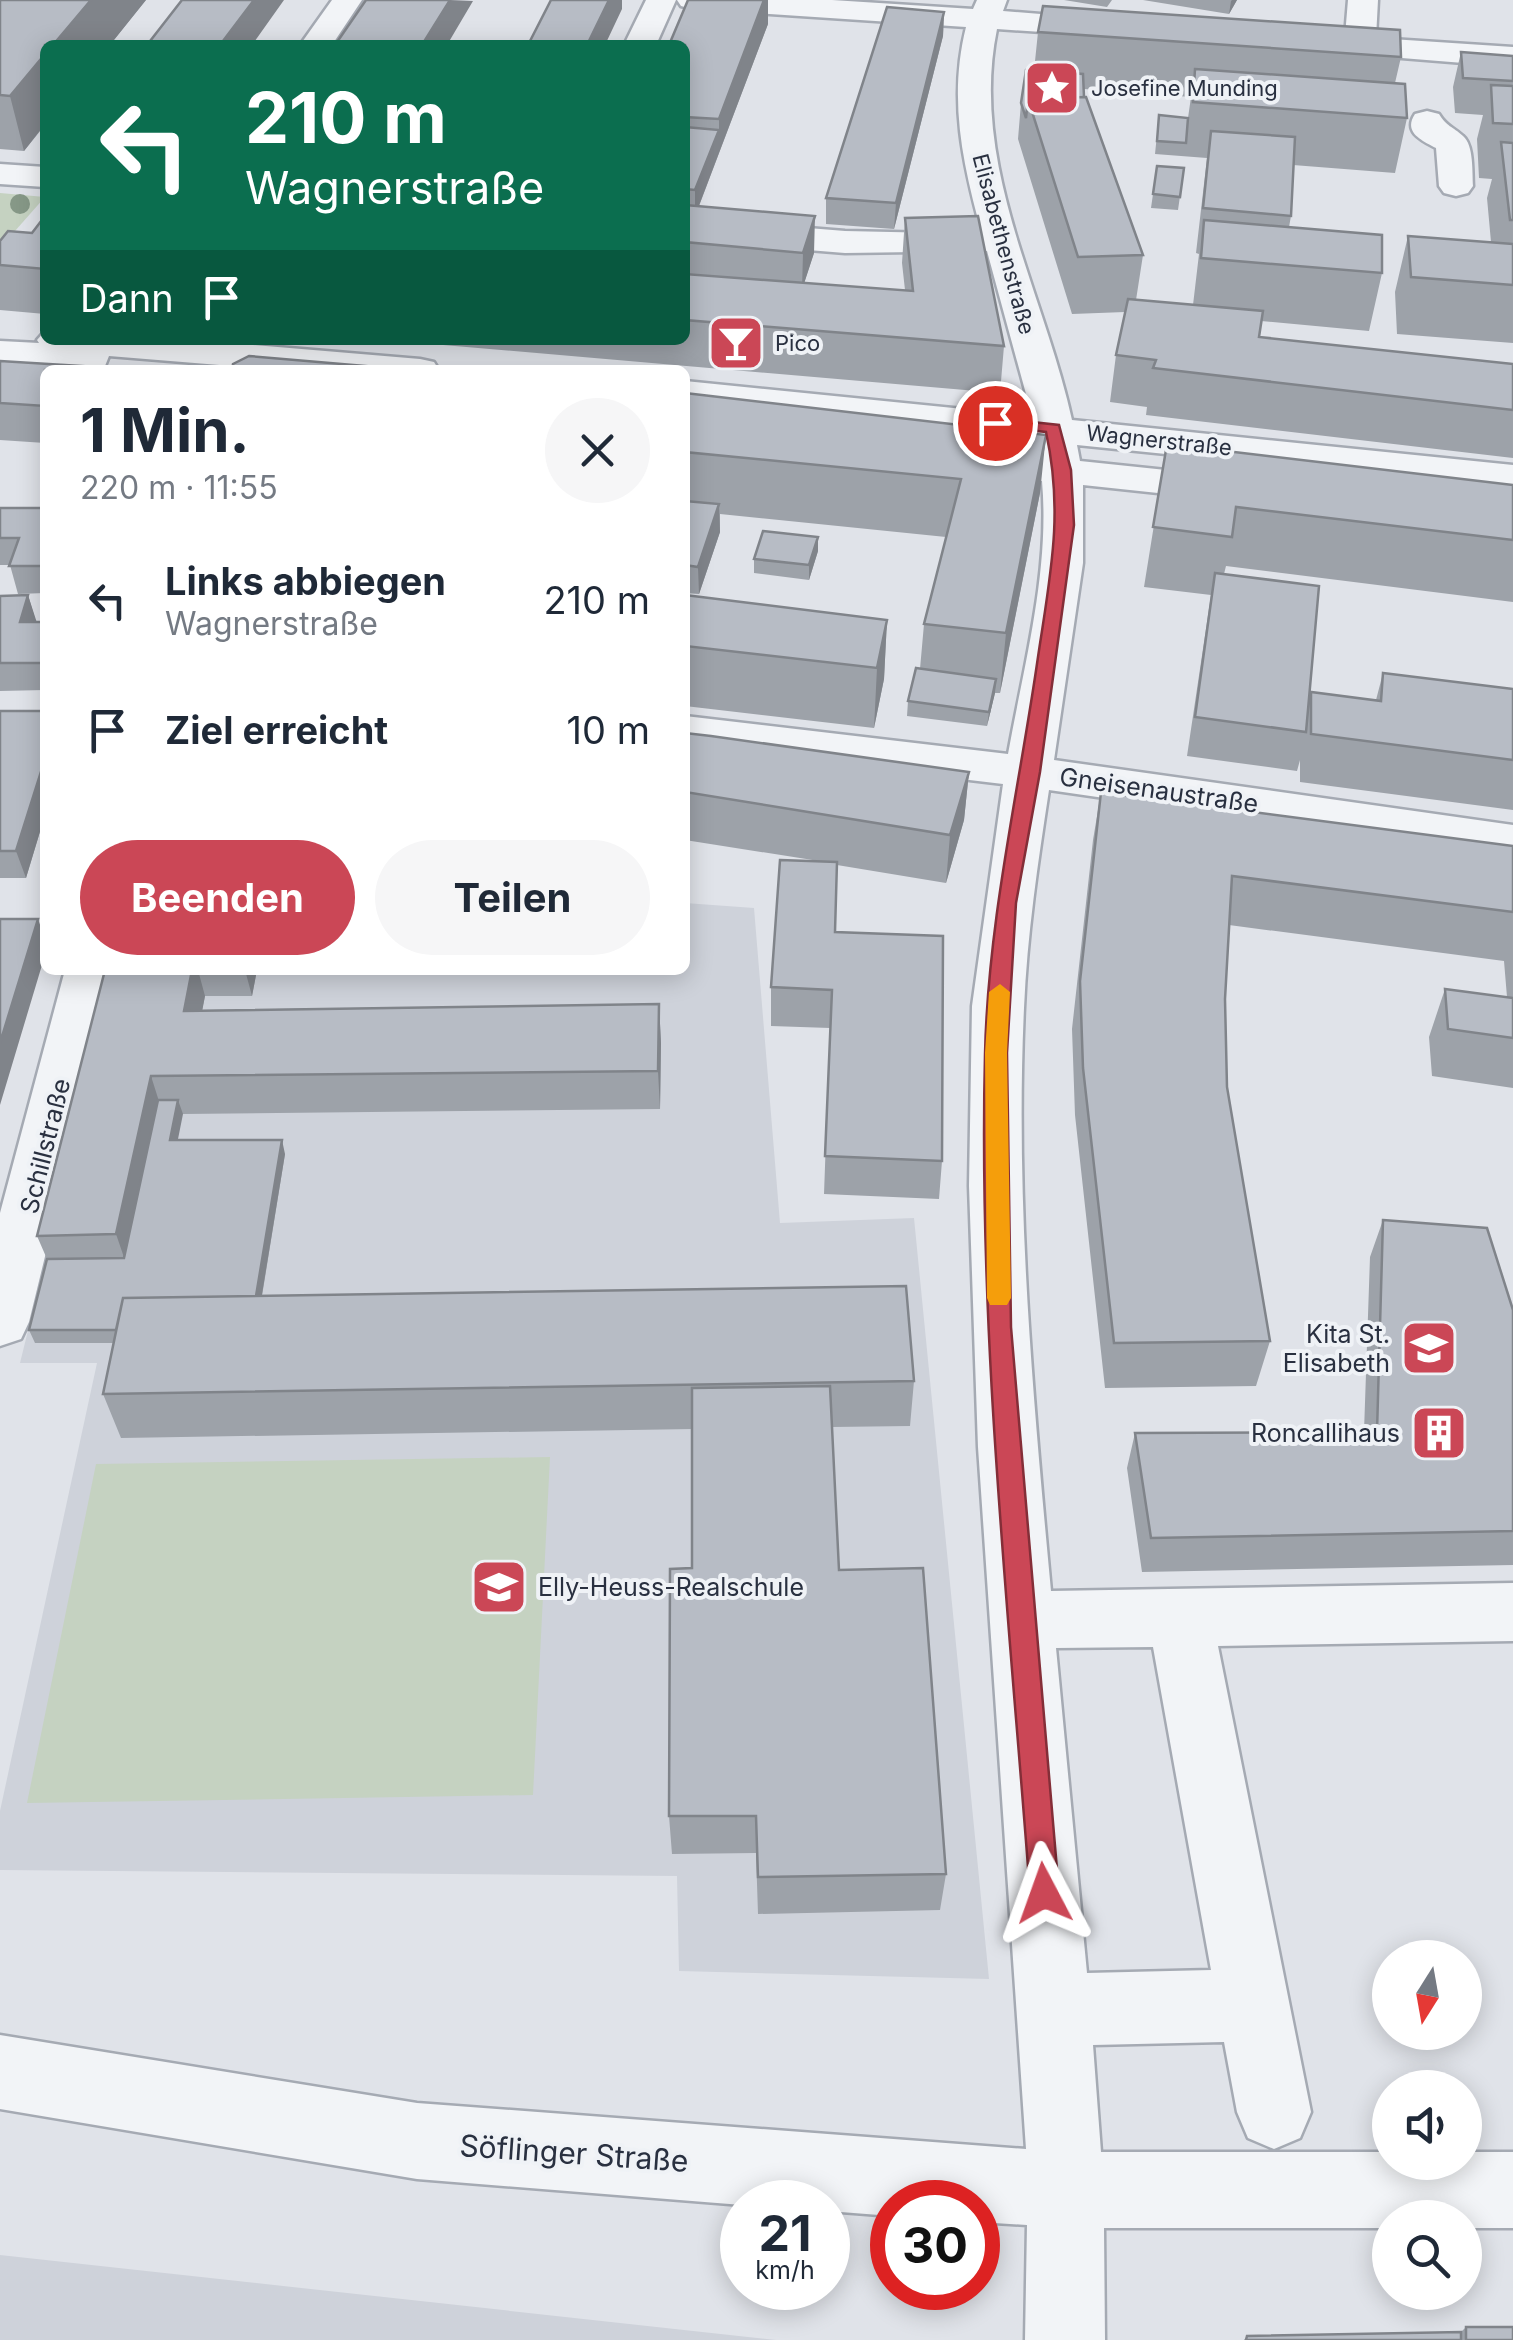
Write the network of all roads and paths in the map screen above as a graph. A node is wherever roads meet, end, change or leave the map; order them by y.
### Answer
1 (347, 0) edge
2 (661, 0) edge
3 (692, 0) edge
4 (1363, 0) edge
5 (988, 9) edge
6 (1144, 30) edge
7 (319, 40) edge
8 (642, 40) edge
9 (1288, 42) edge
10 (1360, 46) junction
11 (1513, 57) edge
12 (1424, 136) dead end
13 (0, 174) edge
14 (40, 177) edge
15 (1456, 186) dead end
16 (690, 229) edge
17 (1004, 242) junction
18 (0, 335) edge
19 (40, 339) edge
20 (172, 345) edge
21 (219, 347) edge
22 (0, 352) edge
23 (0, 363) edge
24 (40, 365) edge
25 (194, 365) edge
26 (376, 365) edge
27 (0, 373) edge
28 (40, 376) edge
29 (690, 394) edge
30 (690, 407) edge
31 (690, 418) edge
32 (1058, 450) junction
33 (983, 463) edge
34 (1513, 477) edge
35 (1268, 493) edge
36 (1513, 498) edge
37 (1513, 510) edge
38 (690, 732) edge
39 (1031, 772) junction
40 (1513, 841) edge
41 (89, 975) edge
42 (0, 1322) edge
43 (1513, 1612) edge
44 (1180, 1618) junction
45 (1023, 1620) junction
46 (1254, 2005) junction
47 (1054, 2010) junction
48 (0, 2072) edge
49 (1274, 2112) dead end
50 (1066, 2190) junction
51 (1513, 2190) edge
52 (1065, 2340) edge

1 - 7 street
2 - 8 street
3 - 5 street
4 - 10 street
5 - 6 street
5 - 17 street, Elisabethenstraße
9 - 10 street
10 - 11 street
12 - 15 street
13 - 14 street
16 - 17 street
17 - 32 street, Elisabethenstraße
18 - 19 street
20 - 21 street
21 - 26 street
22 - 25 street
23 - 24 street
27 - 28 street
29 - 32 street, Wagnerstraße
30 - 32 street
31 - 32 street
32 - 33 street, Wagnerstraße
32 - 34 street, Wagnerstraße
32 - 35 street, Wagnerstraße
32 - 36 street
32 - 37 street
32 - 39 street, Elisabethenstraße
38 - 39 street, Gneisenaustraße
39 - 40 street, Gneisenaustraße
39 - 45 street, Elisabethenstraße
41 - 42 street, Schillstraße
43 - 44 street
44 - 45 street
44 - 46 street
45 - 47 street, Elisabethenstraße
46 - 47 street
46 - 49 street
47 - 50 street, Elisabethenstraße
48 - 50 street, Söflinger Straße
50 - 51 street, Söflinger Straße
50 - 52 street, Elisabethenstraße

